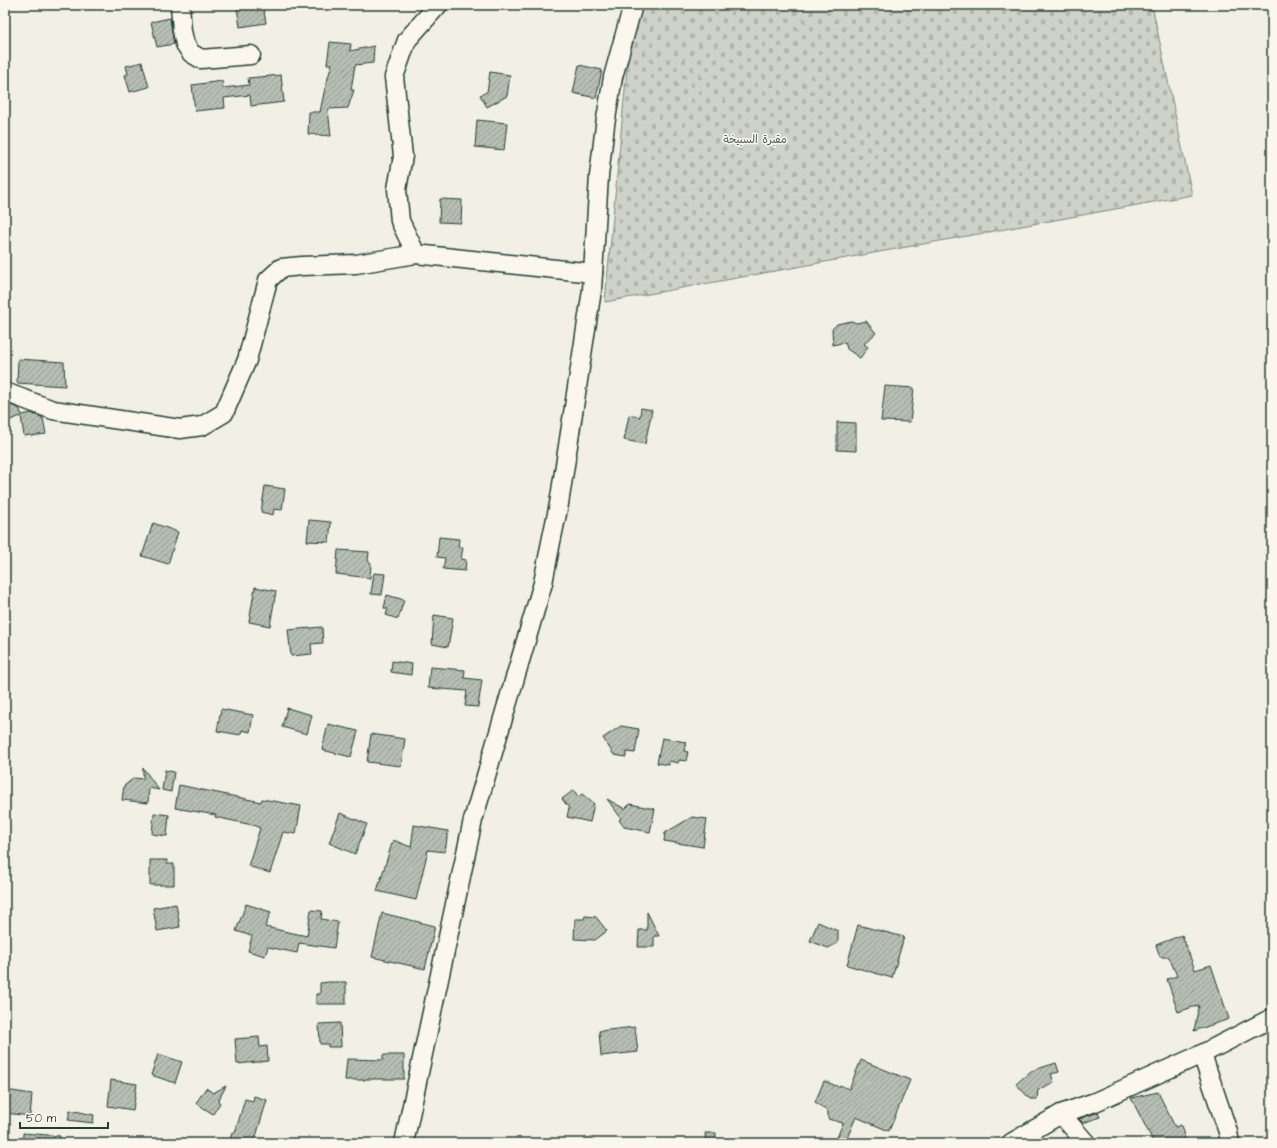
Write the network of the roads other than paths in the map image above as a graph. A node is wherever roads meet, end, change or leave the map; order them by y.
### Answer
1 (180, 5) edge
2 (438, 5) edge
3 (633, 5) edge
4 (250, 55) dead end
5 (416, 254) junction
6 (593, 273) junction
7 (5, 392) edge
8 (1272, 1018) edge
9 (1202, 1054) junction
10 (1061, 1114) junction
11 (404, 1143) edge
12 (1011, 1143) edge
13 (1086, 1143) edge
14 (1230, 1143) edge

1 - 4 street
2 - 5 street
3 - 6 street
5 - 6 street
5 - 7 street
6 - 11 street
8 - 9 street
9 - 10 street
9 - 14 street
10 - 12 street
10 - 13 street

